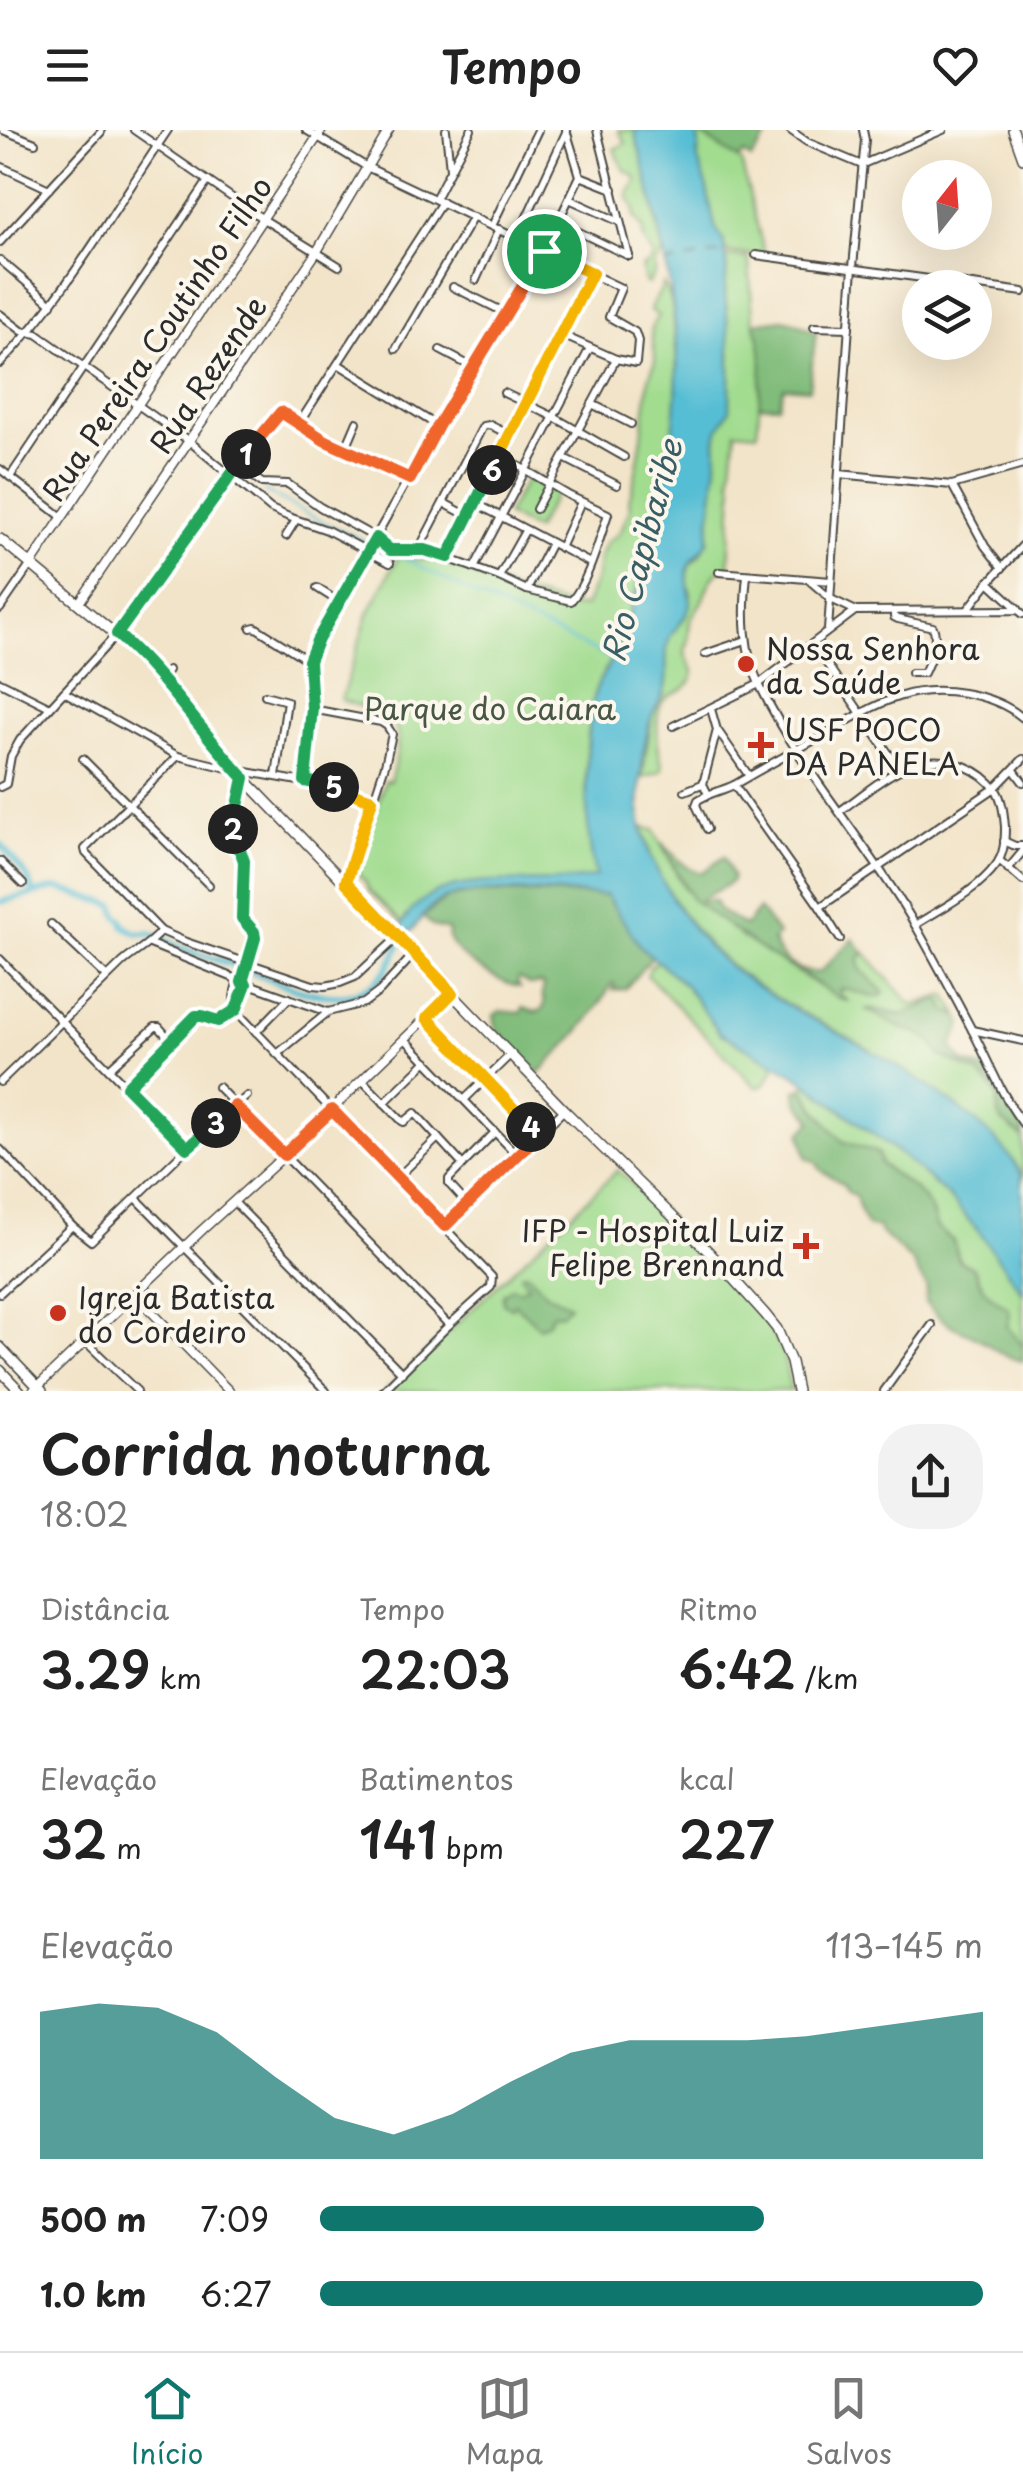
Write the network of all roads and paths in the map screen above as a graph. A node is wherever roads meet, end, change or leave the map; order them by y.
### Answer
1 (3, 130) edge
2 (134, 130) edge
3 (168, 130) edge
4 (306, 130) edge
5 (389, 130) edge
6 (446, 130) edge
7 (470, 130) edge
8 (538, 130) edge
9 (567, 130) edge
10 (598, 130) edge
11 (790, 130) edge
12 (862, 130) edge
13 (943, 130) edge
14 (1013, 130) edge
15 (101, 132) edge
16 (320, 134) edge
17 (35, 144) dead end
18 (157, 146) junction
19 (1022, 153) edge
20 (862, 165) junction
21 (0, 166) edge
22 (367, 167) junction
23 (450, 170) junction
24 (580, 176) junction
25 (208, 181) junction
26 (49, 189) junction
27 (613, 190) junction
28 (569, 199) junction
29 (438, 201) junction
30 (473, 217) junction
31 (264, 219) junction
32 (558, 222) junction
33 (622, 223) junction
34 (496, 228) junction
35 (518, 238) junction
36 (0, 242) edge
37 (544, 251) junction
38 (316, 254) junction
39 (756, 255) dead end
40 (0, 260) edge
41 (339, 266) dead end
42 (853, 267) junction
43 (592, 273) junction
44 (476, 280) dead end
45 (452, 287) dead end
46 (1023, 292) edge
47 (52, 304) junction
48 (506, 313) junction
49 (0, 314) edge
50 (814, 327) dead end
51 (849, 328) junction
52 (30, 332) junction
53 (562, 335) junction
54 (590, 348) junction
55 (396, 350) dead end
56 (440, 350) dead end
57 (616, 360) junction
58 (0, 364) edge
59 (338, 364) junction
60 (85, 367) junction
61 (474, 368) junction
62 (504, 393) dead end
63 (526, 403) junction
64 (138, 404) junction
65 (592, 404) junction
66 (554, 417) junction
67 (300, 422) junction
68 (357, 422) dead end
69 (631, 424) dead end
70 (438, 426) junction
71 (578, 431) junction
72 (510, 435) junction
73 (189, 442) junction
74 (345, 450) junction
75 (500, 455) junction
76 (624, 457) dead end
77 (564, 458) junction
78 (237, 465) junction
79 (1023, 465) edge
80 (0, 469) edge
81 (527, 471) junction
82 (230, 474) junction
83 (839, 474) junction
84 (10, 477) junction
85 (410, 479) junction
86 (551, 484) junction
87 (618, 484) dead end
88 (952, 485) junction
89 (444, 502) junction
90 (581, 502) junction
91 (475, 503) junction
92 (536, 509) dead end
93 (468, 516) junction
94 (62, 517) junction
95 (500, 518) junction
96 (296, 520) junction
97 (526, 531) junction
98 (286, 536) dead end
99 (375, 539) junction
100 (0, 540) edge
101 (551, 544) junction
102 (1023, 545) edge
103 (560, 548) junction
104 (419, 549) junction
105 (369, 550) junction
106 (448, 557) junction
107 (590, 563) junction
108 (32, 564) junction
109 (390, 564) dead end
110 (474, 568) junction
111 (1002, 568) junction
112 (719, 572) dead end
113 (747, 574) junction
114 (499, 577) junction
115 (808, 580) junction
116 (831, 582) junction
117 (989, 582) junction
118 (317, 588) dead end
119 (527, 590) junction
120 (831, 599) junction
121 (79, 602) junction
122 (339, 602) junction
123 (0, 609) edge
124 (968, 609) junction
125 (855, 611) junction
126 (894, 611) junction
127 (1021, 612) edge
128 (251, 628) dead end
129 (828, 630) junction
130 (117, 634) junction
131 (746, 640) junction
132 (813, 644) junction
133 (705, 654) dead end
134 (309, 661) junction
135 (911, 673) dead end
136 (0, 682) edge
137 (759, 684) junction
138 (64, 692) junction
139 (266, 695) dead end
140 (50, 707) junction
141 (312, 708) junction
142 (711, 709) junction
143 (861, 714) junction
144 (1023, 718) edge
145 (674, 726) dead end
146 (717, 730) junction
147 (797, 750) junction
148 (178, 756) junction
149 (82, 759) dead end
150 (1023, 759) edge
151 (236, 770) junction
152 (900, 770) junction
153 (1014, 770) junction
154 (276, 776) junction
155 (750, 776) junction
156 (244, 778) junction
157 (305, 781) junction
158 (1023, 782) edge
159 (703, 784) junction
160 (3, 785) edge
161 (734, 785) junction
162 (994, 788) junction
163 (685, 791) dead end
164 (708, 794) junction
165 (372, 800) junction
166 (129, 804) junction
167 (840, 811) junction
168 (707, 830) dead end
169 (1004, 841) junction
170 (1023, 848) edge
171 (999, 860) junction
172 (0, 861) edge
173 (880, 867) junction
174 (1008, 868) junction
175 (1023, 881) edge
176 (346, 882) junction
177 (23, 884) dead end
178 (209, 885) dead end
179 (820, 907) junction
180 (51, 924) dead end
181 (916, 925) junction
182 (160, 932) junction
183 (399, 938) junction
184 (840, 939) dead end
185 (151, 943) junction
186 (413, 953) junction
187 (0, 959) edge
188 (247, 963) junction
189 (108, 977) junction
190 (242, 981) junction
191 (452, 993) junction
192 (289, 998) junction
193 (236, 1009) junction
194 (328, 1012) junction
195 (427, 1018) junction
196 (61, 1021) junction
197 (972, 1030) junction
198 (256, 1032) junction
199 (405, 1038) junction
200 (1023, 1040) edge
201 (172, 1042) junction
202 (277, 1054) junction
203 (511, 1054) junction
204 (427, 1061) junction
205 (109, 1069) junction
206 (486, 1079) junction
207 (362, 1080) junction
208 (0, 1082) edge
209 (127, 1087) junction
210 (218, 1087) dead end
211 (247, 1096) dead end
212 (465, 1099) junction
213 (384, 1103) junction
214 (235, 1106) junction
215 (332, 1110) junction
216 (564, 1110) junction
217 (1023, 1124) edge
218 (494, 1132) junction
219 (538, 1135) junction
220 (438, 1138) junction
221 (187, 1148) junction
222 (2, 1151) edge
223 (284, 1155) junction
224 (517, 1155) junction
225 (462, 1164) junction
226 (398, 1177) junction
227 (136, 1198) junction
228 (234, 1202) junction
229 (468, 1204) junction
230 (72, 1226) junction
231 (445, 1226) junction
232 (185, 1247) junction
233 (143, 1288) junction
234 (0, 1293) edge
235 (128, 1302) junction
236 (145, 1305) junction
237 (449, 1325) junction
238 (932, 1325) dead end
239 (86, 1342) junction
240 (0, 1347) edge
241 (0, 1370) edge
242 (402, 1372) junction
243 (38, 1390) edge
244 (20, 1391) edge
245 (136, 1391) edge
246 (229, 1391) edge
247 (326, 1391) edge
248 (383, 1391) edge
249 (797, 1391) edge
250 (884, 1391) edge

1 - 17 street
2 - 18 street
3 - 18 street
4 - 16 street
5 - 22 street, Rua Rezende
6 - 23 street
7 - 23 street
8 - 34 street
9 - 24 street
9 - 35 street
10 - 27 street
11 - 20 street
12 - 20 street
13 - 20 street
14 - 19 main road
15 - 26 street
16 - 22 street
16 - 31 street, Rua Pereira Coutinho Filho
18 - 25 street
18 - 47 street
20 - 42 street
21 - 26 street
22 - 29 street
22 - 38 street, Rua Rezende
23 - 29 street
24 - 27 street
24 - 28 street
25 - 31 street
25 - 60 street
26 - 36 street
27 - 33 street
28 - 32 street
28 - 33 street
29 - 30 street
29 - 59 street
30 - 34 street
30 - 55 street
31 - 38 street
31 - 64 street, Rua Pereira Coutinho Filho
32 - 33 street
32 - 37 street
34 - 35 street
34 - 44 street
35 - 37 street
37 - 43 street
37 - 48 street
38 - 41 street
38 - 73 street, Rua Rezende
39 - 42 street
40 - 47 street
42 - 46 street
42 - 51 street
43 - 53 street
43 - 57 street
45 - 48 street
47 - 52 street
48 - 61 street
49 - 52 street
50 - 51 street
51 - 83 street
52 - 58 street
52 - 60 street
53 - 54 street
53 - 63 street
54 - 57 street
54 - 66 street
56 - 61 street
57 - 65 street
59 - 67 street
59 - 70 street
60 - 64 street
60 - 84 street
61 - 70 street
62 - 63 street
63 - 66 street
63 - 72 street
64 - 73 street
64 - 94 street, Rua Pereira Coutinho Filho
65 - 69 street
65 - 71 street
66 - 71 street
66 - 81 street
67 - 74 street
67 - 78 street
68 - 74 street
70 - 85 street
71 - 76 street
71 - 77 street
72 - 75 street
72 - 89 street
73 - 82 street
73 - 121 street, Rua Rezende
74 - 85 street
75 - 81 street
75 - 91 street
77 - 86 street
77 - 87 street
78 - 82 street
78 - 99 street
79 - 88 street
80 - 84 street
81 - 86 street
81 - 95 street
82 - 96 street
82 - 130 street
83 - 88 street
83 - 116 street
84 - 94 street
85 - 99 street
86 - 90 street
86 - 92 street
88 - 111 street
89 - 93 street
89 - 104 street
90 - 103 street
90 - 107 street
91 - 93 street
91 - 95 street
93 - 106 street
94 - 108 street, Rua Pereira Coutinho Filho
95 - 97 street
95 - 110 street
96 - 98 street
96 - 105 street
97 - 101 street
97 - 114 street
99 - 104 street
99 - 105 street
100 - 108 main road
101 - 103 street
101 - 119 street
102 - 111 street
103 - 107 street
104 - 106 street
105 - 109 street
105 - 122 street
106 - 110 street
107 - 119 street
108 - 121 main road
108 - 123 street
110 - 114 street
111 - 117 street
112 - 113 street
113 - 115 street
113 - 131 street
114 - 119 street
115 - 116 street
115 - 120 street
116 - 120 street
117 - 124 street
117 - 127 street
118 - 122 street
120 - 125 street
120 - 129 street
121 - 130 main road
122 - 134 street
124 - 126 street
124 - 127 street
125 - 126 street
125 - 129 street
126 - 135 street
128 - 134 street
129 - 132 street
130 - 138 street
130 - 151 main road
131 - 133 street
131 - 137 street
132 - 137 street
132 - 143 street
134 - 141 street
136 - 140 street
137 - 142 street
137 - 147 street
138 - 140 street
138 - 148 street
139 - 154 street
140 - 160 street
141 - 157 street
141 - 165 street
142 - 145 street
142 - 146 street
143 - 144 street
143 - 147 street
143 - 152 street
146 - 155 street
146 - 159 street
147 - 155 street
147 - 167 street
148 - 151 street
148 - 166 street
149 - 166 street
150 - 153 street
151 - 154 street
151 - 156 main road
152 - 162 street
152 - 167 street
153 - 158 street
153 - 162 street
154 - 157 street
155 - 161 street
156 - 176 main road
156 - 188 street
157 - 165 street
159 - 163 street
159 - 164 street
161 - 164 street
161 - 179 street
162 - 169 street
162 - 173 street
164 - 168 street
165 - 176 street
166 - 178 street
166 - 182 street
167 - 173 street
169 - 170 street
169 - 171 street
170 - 174 street
171 - 174 street
171 - 181 street
172 - 177 street
173 - 179 street
173 - 181 street
174 - 175 street
176 - 183 main road
179 - 184 street
180 - 189 street
181 - 197 street
182 - 185 street
182 - 188 street
183 - 186 main road
183 - 188 street
185 - 189 street
185 - 190 street
186 - 191 main road
186 - 194 street
187 - 196 street
188 - 190 street
189 - 196 street
190 - 192 street
190 - 193 street
191 - 195 street
191 - 203 main road
192 - 194 street
192 - 198 street
193 - 198 street
193 - 201 street
194 - 202 street
195 - 199 street
195 - 206 street
196 - 205 street
196 - 208 street
197 - 200 street
197 - 217 street
198 - 202 street
199 - 204 street
199 - 207 street
201 - 205 street
201 - 209 street
202 - 215 street
203 - 206 street
203 - 216 main road
204 - 212 street
204 - 213 street
205 - 209 street
206 - 212 street
206 - 219 street
207 - 213 street
207 - 215 street
209 - 221 street
210 - 214 street
211 - 214 street
212 - 218 street
213 - 220 street
214 - 221 street
214 - 223 street
215 - 223 street
215 - 226 street
216 - 219 street
216 - 249 main road
218 - 224 street
218 - 225 street
219 - 224 street
220 - 225 street
220 - 226 street
221 - 227 street
222 - 230 street
223 - 228 street
223 - 237 street
224 - 229 street
225 - 229 street
226 - 231 street
227 - 230 street
227 - 232 street
228 - 232 street
228 - 242 street
229 - 231 street
230 - 234 street
231 - 237 street
232 - 233 street
232 - 247 street
233 - 235 street
233 - 236 street
235 - 236 street
235 - 239 street
236 - 246 street
237 - 242 street
238 - 250 street
239 - 243 street
239 - 245 street
240 - 243 main road
241 - 244 main road
242 - 248 street

